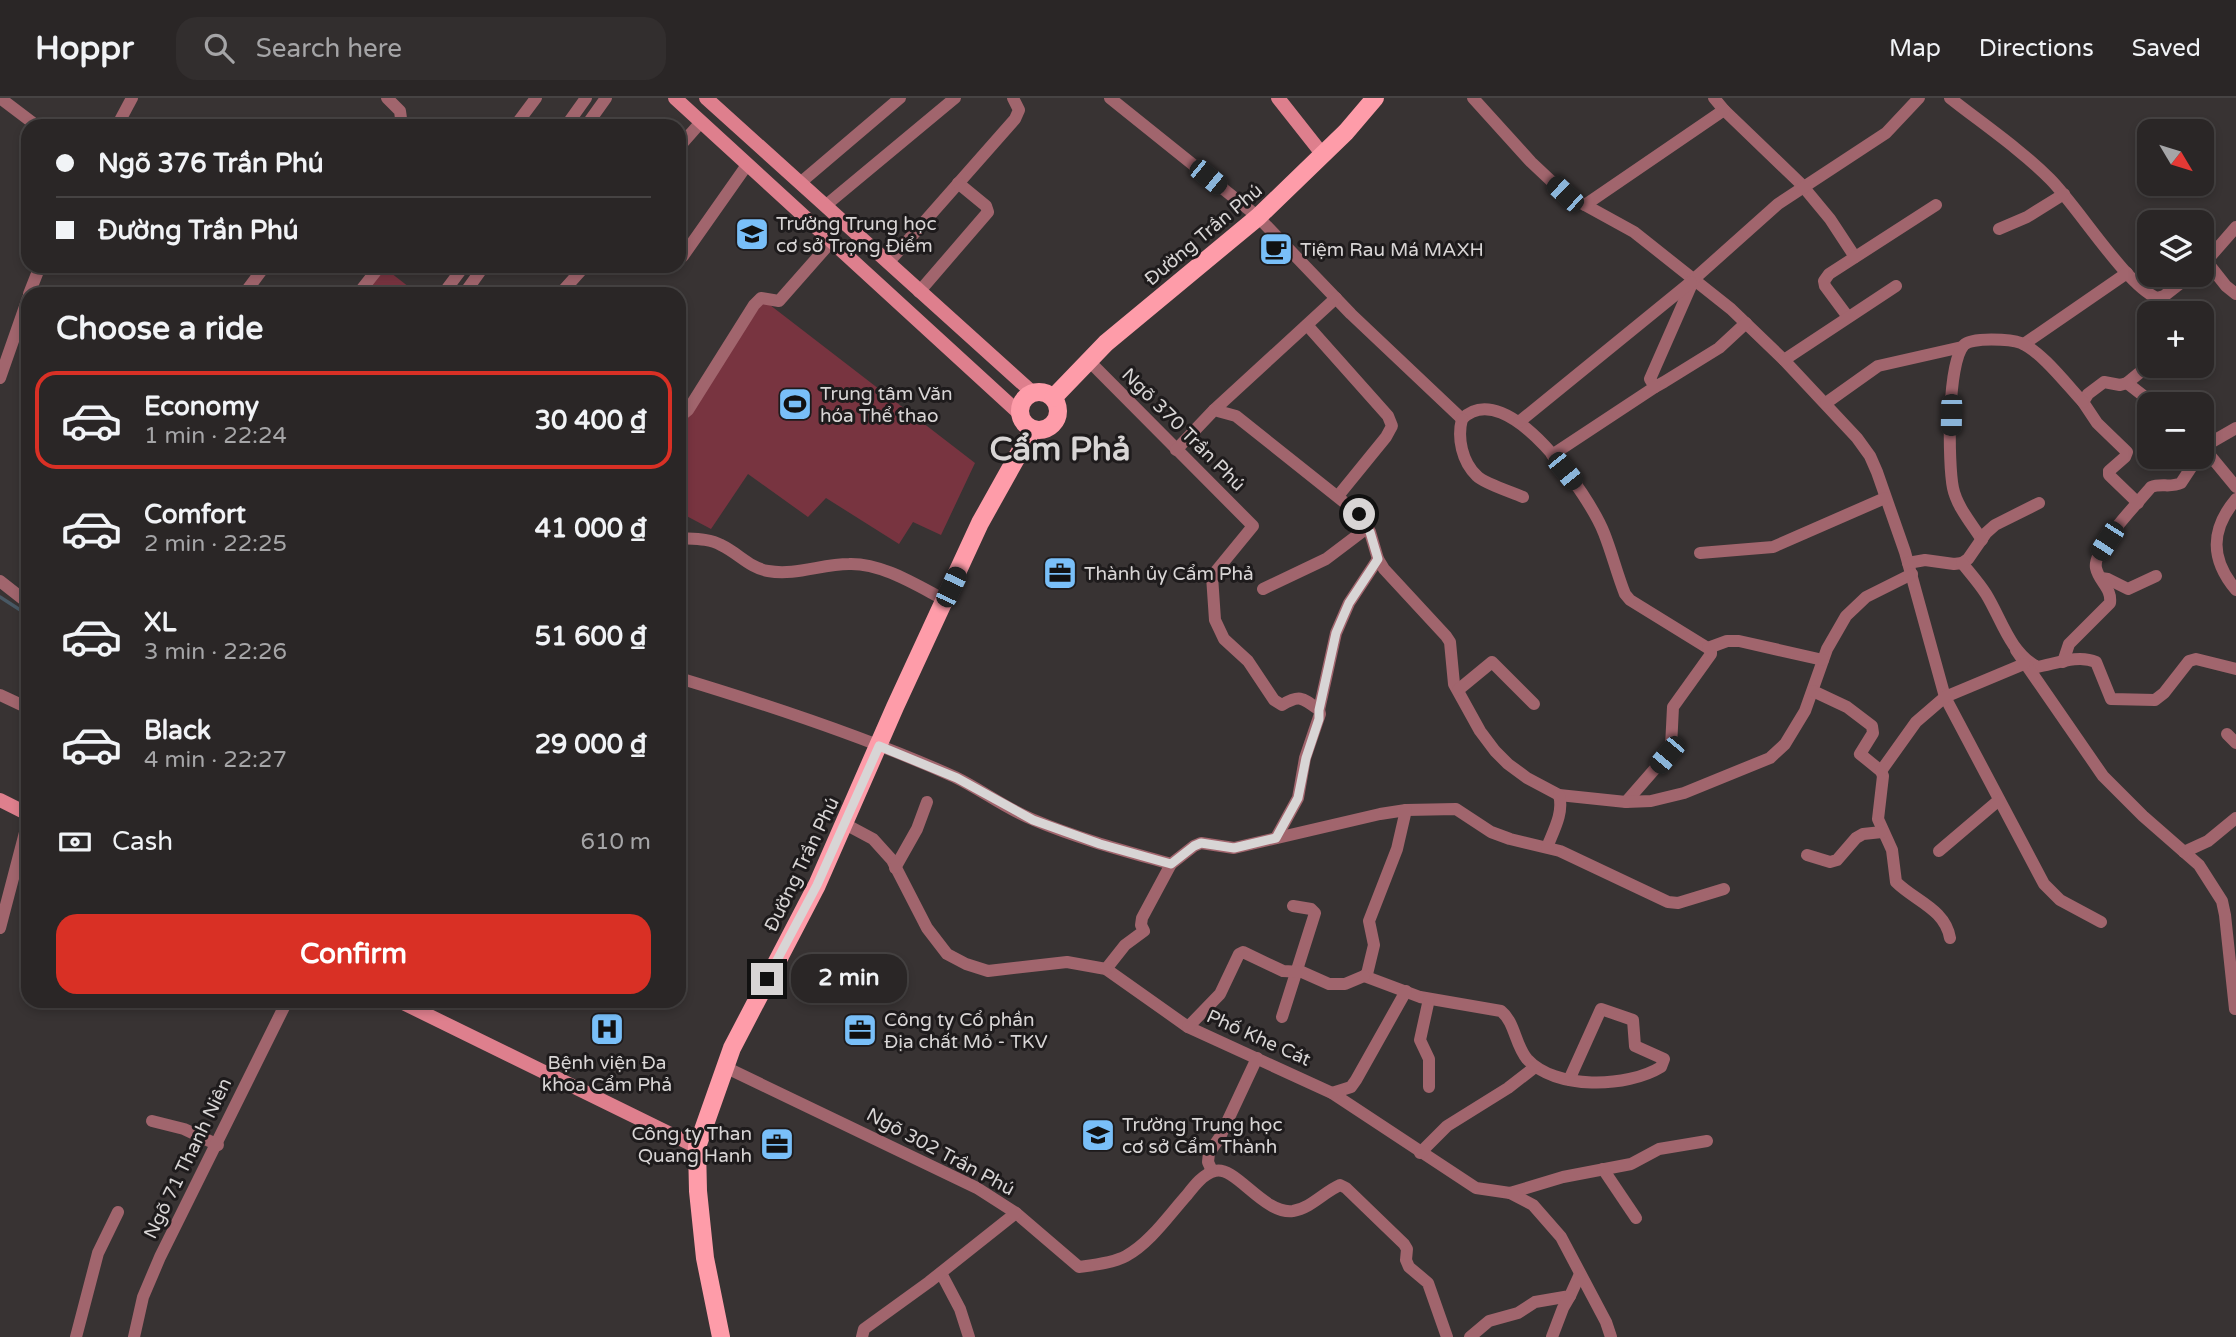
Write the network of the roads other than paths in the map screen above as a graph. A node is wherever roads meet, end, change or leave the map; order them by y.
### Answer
1 (132, 98) edge
2 (536, 98) edge
3 (586, 98) edge
4 (606, 98) edge
5 (675, 98) edge
6 (706, 98) edge
7 (900, 98) edge
8 (955, 98) edge
9 (1013, 98) edge
10 (1110, 98) edge
11 (1278, 98) edge
12 (1375, 98) edge
13 (1473, 98) edge
14 (1714, 98) edge
15 (1919, 98) edge
16 (1950, 98) edge
17 (0, 99) edge
18 (394, 100) edge
19 (1724, 110) junction
20 (27, 119) edge
21 (121, 119) edge
22 (402, 119) edge
23 (520, 119) edge
24 (571, 119) edge
25 (591, 119) edge
26 (701, 122) junction
27 (686, 139) edge
28 (1323, 155) junction
29 (747, 165) junction
30 (787, 172) junction
31 (800, 183) junction
32 (958, 183) junction
33 (1803, 187) junction
34 (774, 189) junction
35 (2064, 194) junction
36 (1585, 205) junction
37 (1936, 205) dead end
38 (825, 206) junction
39 (1258, 216) junction
40 (1999, 229) dead end
41 (2235, 232) edge
42 (831, 242) junction
43 (686, 253) edge
44 (2214, 254) edge
45 (1855, 257) junction
46 (888, 263) junction
47 (374, 273) edge
48 (579, 273) edge
49 (2127, 273) junction
50 (2214, 274) edge
51 (1694, 279) junction
52 (2137, 283) edge
53 (1896, 286) dead end
54 (364, 287) edge
55 (566, 287) edge
56 (2142, 287) edge
57 (2176, 287) edge
58 (919, 292) junction
59 (2236, 294) edge
60 (1336, 298) junction
61 (905, 310) junction
62 (1848, 317) junction
63 (21, 318) edge
64 (1746, 323) junction
65 (1307, 325) junction
66 (1969, 344) junction
67 (2024, 344) junction
68 (1784, 360) junction
69 (1089, 361) junction
70 (2137, 375) edge
71 (0, 377) edge
72 (2127, 383) junction
73 (1656, 387) junction
74 (2139, 392) edge
75 (1032, 393) junction
76 (1054, 398) junction
77 (2084, 402) junction
78 (1826, 403) junction
79 (1214, 410) junction
80 (686, 412) edge
81 (1019, 413) junction
82 (1462, 419) junction
83 (1519, 422) junction
84 (2236, 428) edge
85 (1032, 430) junction
86 (2214, 442) edge
87 (1176, 450) junction
88 (1552, 455) junction
89 (2214, 463) edge
90 (2190, 469) edge
91 (2236, 486) edge
92 (1338, 496) junction
93 (1523, 497) dead end
94 (1885, 498) junction
95 (2236, 499) edge
96 (2039, 503) dead end
97 (2138, 503) junction
98 (1367, 528) junction
99 (686, 539) edge
100 (1982, 540) junction
101 (1700, 553) dead end
102 (1378, 559) junction
103 (1962, 563) junction
104 (1910, 568) junction
105 (2156, 576) dead end
106 (2101, 578) junction
107 (0, 581) edge
108 (1263, 589) dead end
109 (2236, 590) edge
110 (21, 596) edge
111 (944, 600) junction
112 (1708, 648) junction
113 (2016, 650) junction
114 (1823, 660) junction
115 (2063, 662) junction
116 (2024, 664) junction
117 (2236, 669) edge
118 (686, 680) edge
119 (1458, 690) junction
120 (1814, 691) junction
121 (0, 695) edge
122 (1945, 697) junction
123 (1534, 704) dead end
124 (21, 705) edge
125 (1319, 710) junction
126 (879, 746) junction
127 (1881, 771) junction
128 (1559, 795) junction
129 (0, 800) edge
130 (1999, 800) junction
131 (927, 802) dead end
132 (1626, 802) junction
133 (21, 810) edge
134 (1406, 810) junction
135 (2235, 823) edge
136 (845, 824) junction
137 (1882, 832) junction
138 (1276, 838) junction
139 (1547, 847) junction
140 (21, 848) edge
141 (1939, 851) dead end
142 (2185, 852) junction
143 (1807, 855) dead end
144 (1171, 864) junction
145 (895, 869) junction
146 (1724, 889) dead end
147 (1293, 906) dead end
148 (2101, 922) dead end
149 (0, 928) edge
150 (1950, 938) dead end
151 (1106, 969) junction
152 (1297, 973) junction
153 (1364, 976) junction
154 (1406, 991) junction
155 (1429, 999) junction
156 (284, 1008) edge
157 (413, 1008) edge
158 (2235, 1009) edge
159 (1283, 1017) dead end
160 (1188, 1027) junction
161 (1257, 1058) junction
162 (1535, 1067) junction
163 (727, 1068) junction
164 (1569, 1080) junction
165 (1429, 1087) dead end
166 (1332, 1093) junction
167 (152, 1121) dead end
168 (1707, 1141) dead end
169 (218, 1145) junction
170 (697, 1147) junction
171 (1420, 1153) junction
172 (1604, 1169) junction
173 (1212, 1171) junction
174 (1539, 1184) junction
175 (1510, 1194) junction
176 (1534, 1205) junction
177 (118, 1212) dead end
178 (1016, 1213) junction
179 (1636, 1218) dead end
180 (941, 1273) junction
181 (1580, 1274) junction
182 (1570, 1296) junction
183 (76, 1337) edge
184 (134, 1337) edge
185 (721, 1337) edge
186 (862, 1337) edge
187 (969, 1337) edge
188 (1447, 1337) edge
189 (1470, 1337) edge
190 (1552, 1337) edge
191 (1611, 1337) edge

1 - 21 street
2 - 23 street
3 - 24 street
4 - 25 street
5 - 26 street
6 - 30 street
7 - 31 street
8 - 38 street
9 - 32 street
10 - 39 street
11 - 28 street
12 - 28 main road, Đường Trần Phú
13 - 36 street
14 - 19 street
15 - 33 street
16 - 35 street
17 - 20 street
18 - 22 street
19 - 33 street
19 - 36 street
26 - 27 street
26 - 29 street
28 - 39 main road, Đường Trần Phú
29 - 34 street
29 - 43 street
30 - 31 street
30 - 34 street
31 - 38 street
32 - 46 street
32 - 58 street
33 - 45 street
33 - 51 street
34 - 42 street
35 - 40 street
35 - 49 street
36 - 51 street
37 - 45 street
38 - 46 street
39 - 60 street
39 - 69 main road, Đường Trần Phú
41 - 44 street
42 - 61 street
42 - 80 street
45 - 62 street
46 - 58 street
47 - 54 street
48 - 55 street
49 - 52 street
49 - 67 street
50 - 59 street
51 - 64 street
51 - 73 street
51 - 83 street
53 - 62 street
56 - 57 street
58 - 61 street
58 - 75 street
60 - 65 street
60 - 82 street
61 - 81 street
62 - 68 street
63 - 71 street
64 - 68 street
64 - 73 street
65 - 79 street
65 - 92 street
66 - 67 street
66 - 78 street
66 - 100 street
67 - 77 street
68 - 78 street
69 - 76 main road, Đường Trần Phú
69 - 87 street, Ngõ 370 Trần Phú
70 - 72 street
72 - 74 street
72 - 77 street
73 - 88 street
75 - 76 main road
75 - 81 main road
76 - 85 main road
77 - 97 street
78 - 94 street
79 - 87 street
79 - 92 street
81 - 85 main road
82 - 83 street
82 - 93 street
83 - 88 street
84 - 86 street
85 - 111 main road, Đường Trần Phú
87 - 125 street, Ngõ 370 Trần Phú
88 - 112 street
89 - 91 street
90 - 97 street
92 - 98 street
94 - 101 street
94 - 104 street
95 - 109 street
96 - 100 street
97 - 106 street
98 - 102 street
98 - 108 street
99 - 111 street
100 - 103 street
102 - 119 street
102 - 125 street
103 - 104 street
103 - 113 street
104 - 114 street
104 - 122 street
105 - 106 street
106 - 115 street
107 - 110 street
111 - 126 main road, Đường Trần Phú
112 - 114 street
112 - 132 street
113 - 115 street
113 - 116 street
114 - 120 street
115 - 117 street
116 - 122 street
116 - 142 street
118 - 126 street
119 - 123 street
119 - 128 street
120 - 127 street
120 - 132 street
121 - 124 street
122 - 127 street
122 - 130 street
125 - 138 street
126 - 136 main road, Đường Trần Phú
126 - 144 street
127 - 137 street
128 - 132 street
128 - 139 street
129 - 133 street
130 - 141 street
130 - 148 street
131 - 145 street
134 - 138 street
134 - 139 street
134 - 153 street
135 - 142 street
136 - 145 street, Phố Khe Cát
136 - 163 main road, Đường Trần Phú
137 - 143 street
137 - 150 street
138 - 144 street
139 - 146 street
140 - 149 street
142 - 158 street
144 - 151 street
145 - 151 street, Phố Khe Cát
147 - 152 street
151 - 160 street, Phố Khe Cát
152 - 153 street
152 - 159 street
152 - 160 street
153 - 154 street
154 - 155 street
154 - 166 street
155 - 162 street
155 - 165 street
156 - 169 street, Ngõ 71 Thanh Niên
157 - 170 street
160 - 161 street, Phố Khe Cát
161 - 166 street, Phố Khe Cát
161 - 173 street
162 - 164 street
162 - 171 street
163 - 170 main road, Đường Trần Phú
163 - 178 street, Ngõ 302 Trần Phú
164 - 164 street
166 - 171 street, Phố Khe Cát
167 - 169 street
168 - 172 street, Phố Khe Cát
169 - 184 street, Ngõ 71 Thanh Niên
170 - 185 main road, Đường Trần Phú
171 - 175 street, Phố Khe Cát
172 - 174 street, Phố Khe Cát
172 - 179 street
173 - 178 street, Ngõ 302 Trần Phú
173 - 188 street
174 - 175 street, Phố Khe Cát
174 - 176 street
175 - 176 street
176 - 181 street
177 - 183 street
178 - 180 street
180 - 186 street
180 - 187 street
181 - 182 street
181 - 191 street
182 - 189 street
182 - 190 street

